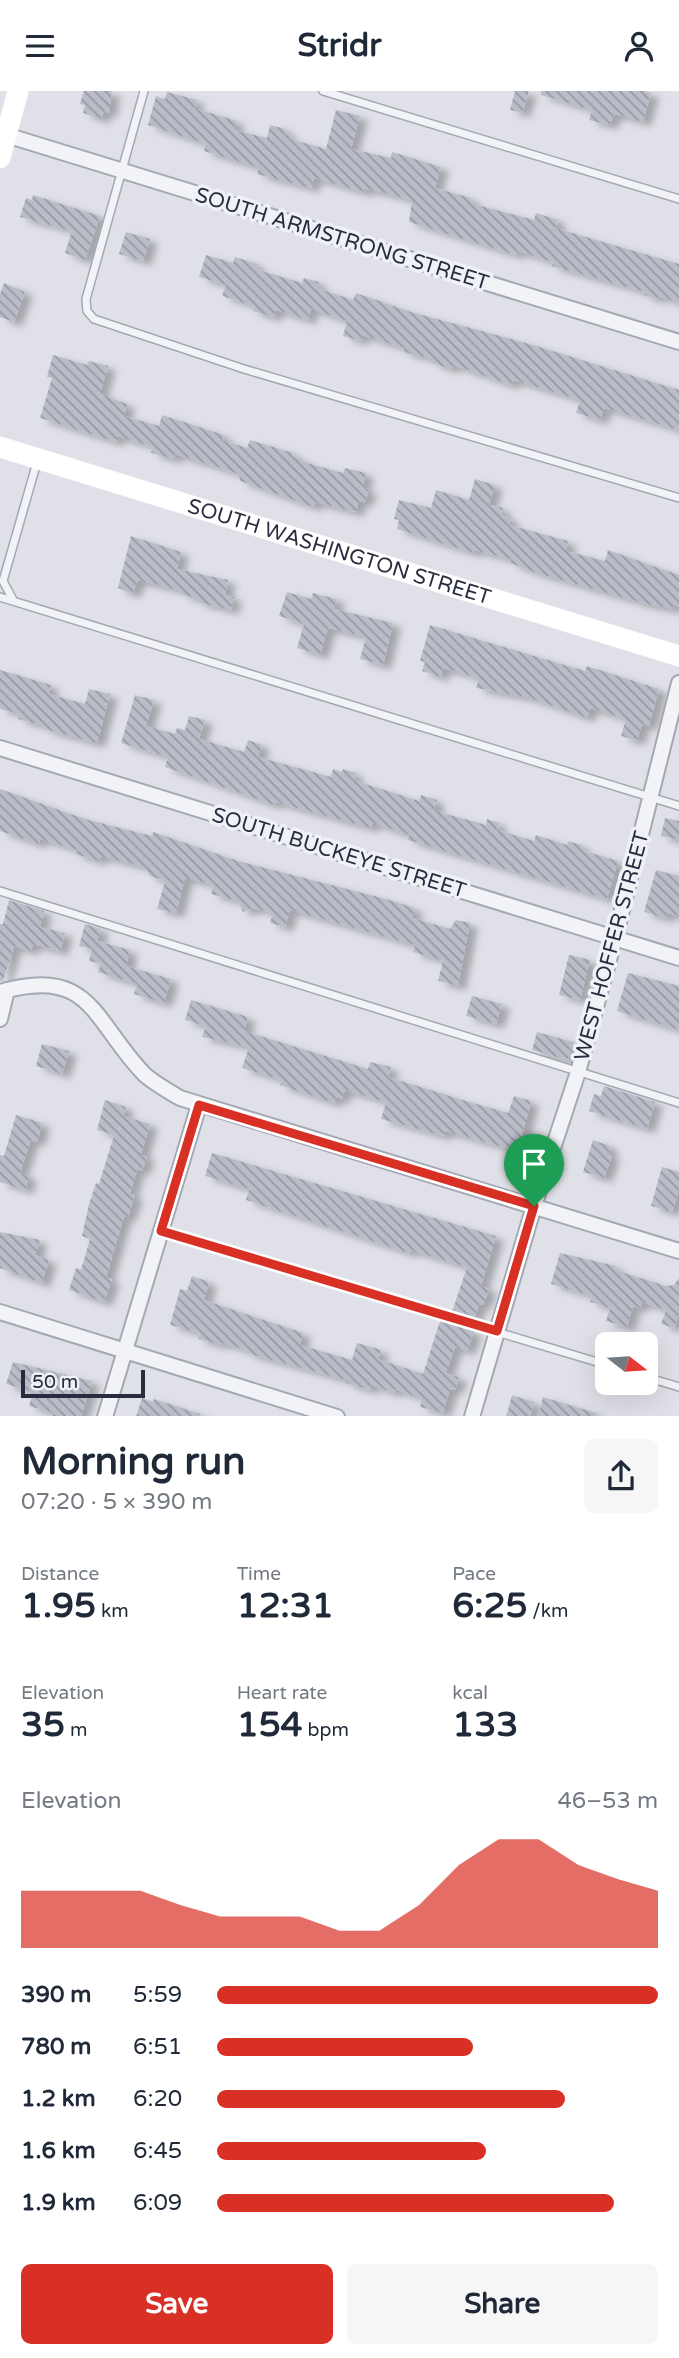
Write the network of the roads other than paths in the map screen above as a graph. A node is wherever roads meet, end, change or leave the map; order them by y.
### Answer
1 (19, 91) edge
2 (144, 91) edge
3 (323, 91) edge
4 (6, 135) junction
5 (0, 158) edge
6 (122, 171) junction
7 (679, 199) edge
8 (679, 342) edge
9 (0, 447) edge
10 (38, 459) junction
11 (679, 498) edge
12 (0, 597) edge
13 (13, 600) junction
14 (679, 656) edge
15 (679, 683) edge
16 (0, 748) edge
17 (651, 797) junction
18 (679, 806) edge
19 (0, 891) edge
20 (615, 939) junction
21 (679, 958) edge
22 (4, 991) edge
23 (0, 1019) edge
24 (578, 1072) junction
25 (679, 1103) edge
26 (199, 1105) junction
27 (534, 1206) junction
28 (161, 1231) junction
29 (679, 1251) edge
30 (0, 1312) edge
31 (497, 1331) junction
32 (126, 1350) junction
33 (595, 1361) edge
34 (658, 1381) edge
35 (679, 1387) edge
36 (105, 1416) edge
37 (337, 1416) edge
38 (472, 1416) edge

1 - 4 main road
2 - 6 lane
3 - 7 lane
4 - 5 main road
4 - 6 street, SOUTH ARMSTRONG STREET
6 - 8 street, SOUTH ARMSTRONG STREET
6 - 11 lane
9 - 10 main road, SOUTH WASHINGTON STREET
10 - 13 lane
10 - 14 main road, SOUTH WASHINGTON STREET
12 - 13 lane
13 - 17 lane
15 - 17 street, WEST HOFFER STREET
16 - 20 street, SOUTH BUCKEYE STREET
17 - 18 lane
17 - 20 street, WEST HOFFER STREET
19 - 24 lane
20 - 21 street, SOUTH BUCKEYE STREET
20 - 24 street, WEST HOFFER STREET
22 - 23 street
22 - 26 street
24 - 25 lane
24 - 27 street, WEST HOFFER STREET
26 - 27 street
26 - 28 street
27 - 29 street
27 - 31 street, WEST HOFFER STREET
28 - 31 lane
28 - 32 street
30 - 32 street
31 - 33 lane
31 - 38 street, WEST HOFFER STREET
32 - 36 street
32 - 37 street
34 - 35 lane

